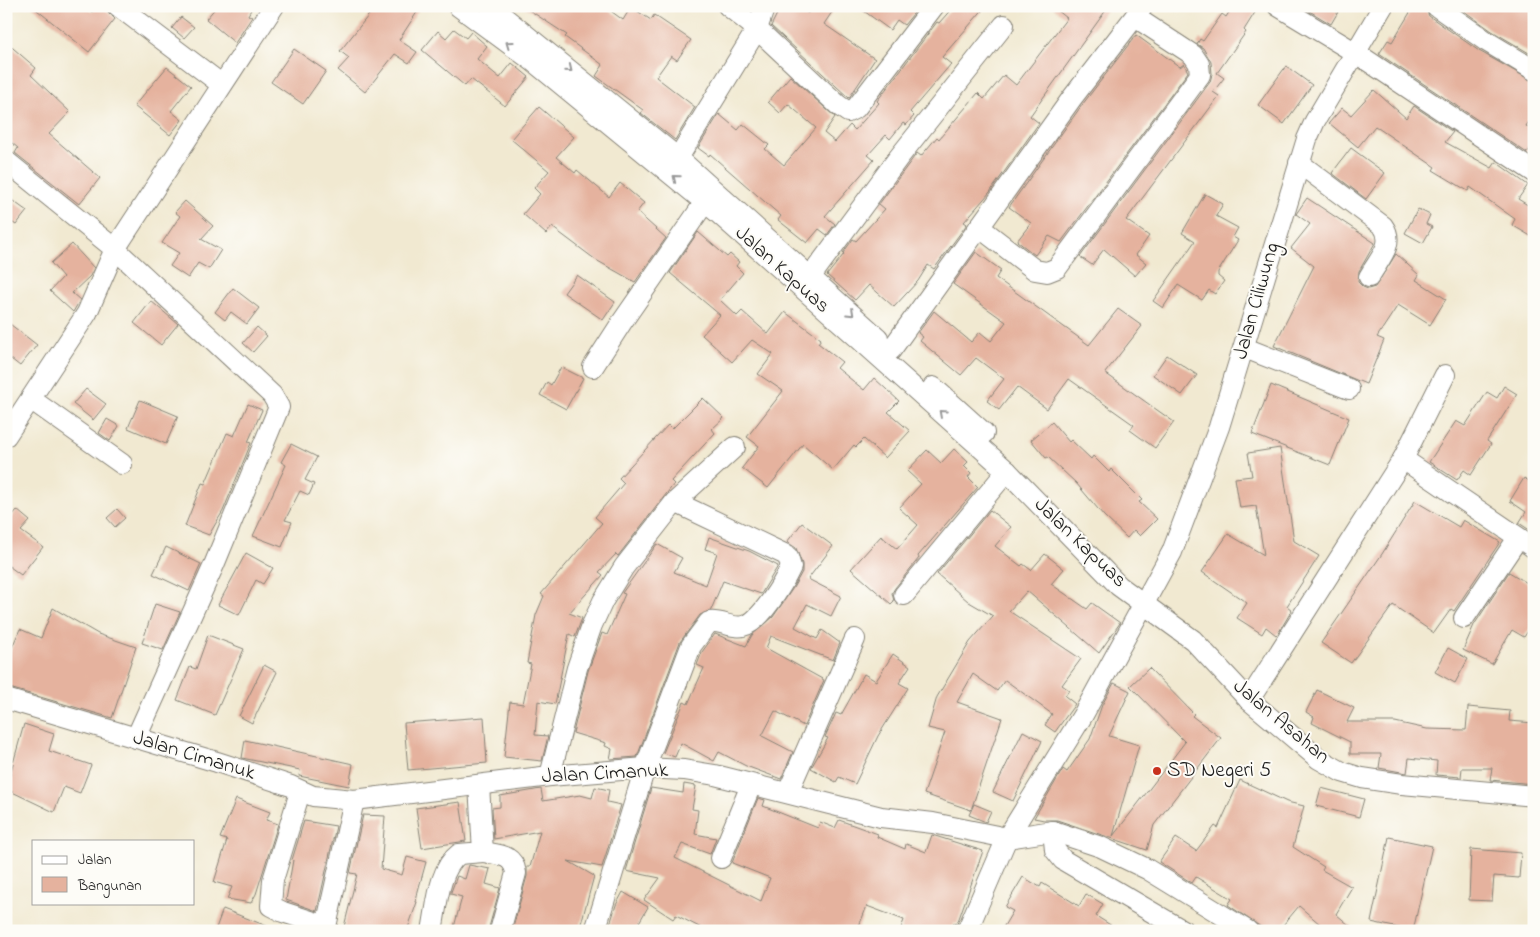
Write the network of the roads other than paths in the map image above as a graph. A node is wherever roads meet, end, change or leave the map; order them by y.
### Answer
1 (118, 6) edge
2 (274, 6) edge
3 (458, 6) edge
4 (728, 6) edge
5 (765, 6) edge
6 (934, 6) edge
7 (1278, 6) edge
8 (1383, 6) edge
9 (1436, 6) edge
10 (501, 9) edge
11 (1139, 12) edge
12 (1004, 25) dead end
13 (756, 29) junction
14 (1356, 54) junction
15 (540, 56) junction
16 (1534, 70) edge
17 (221, 84) junction
18 (678, 158) junction
19 (6, 161) edge
20 (1299, 163) junction
21 (1534, 172) edge
22 (705, 202) junction
23 (979, 227) junction
24 (115, 249) junction
25 (811, 276) junction
26 (1369, 277) dead end
27 (1245, 348) junction
28 (891, 350) junction
29 (593, 367) dead end
30 (1445, 375) dead end
31 (1349, 389) dead end
32 (32, 400) junction
33 (6, 436) edge
34 (735, 447) dead end
35 (1403, 460) junction
36 (122, 464) dead end
37 (1007, 471) junction
38 (675, 502) junction
39 (1526, 543) edge
40 (904, 595) dead end
41 (1144, 602) junction
42 (1464, 618) dead end
43 (855, 639) dead end
44 (6, 699) edge
45 (1248, 700) junction
46 (136, 738) junction
47 (645, 768) junction
48 (550, 776) junction
49 (479, 785) junction
50 (751, 785) junction
51 (300, 792) junction
52 (788, 792) junction
53 (1534, 796) edge
54 (354, 800) junction
55 (1053, 831) junction
56 (1007, 838) junction
57 (483, 852) junction
58 (721, 858) dead end
59 (325, 928) edge
60 (432, 931) edge
61 (500, 931) edge
62 (595, 931) edge
63 (967, 931) edge
64 (1184, 931) edge
65 (1248, 931) edge

1 - 17 street
2 - 17 street
15 -> 3 street, Jalan Kapuas
4 - 13 street
5 - 13 street
6 - 13 street
7 - 14 street
8 - 14 street, Jalan Ciliwung
9 - 16 street
10 - 15 street, Jalan Kapuas
11 - 23 street
11 - 23 street
12 - 25 street
13 - 18 street
14 - 20 street, Jalan Ciliwung
14 - 21 street
15 -> 18 street, Jalan Kapuas
22 -> 15 street, Jalan Kapuas
17 - 24 street
18 - 25 street, Jalan Kapuas
19 - 24 street
20 - 26 street
20 - 27 street, Jalan Ciliwung
22 - 29 street
37 -> 22 street, Jalan Kapuas
23 - 28 street
24 - 32 street
24 - 46 street
25 -> 28 street, Jalan Kapuas
27 - 31 street
27 - 41 street, Jalan Ciliwung
28 - 41 street, Jalan Kapuas
30 - 35 street
32 - 33 street
32 - 36 street
34 - 38 street
35 - 39 street
35 - 45 street
37 - 40 street
37 - 41 street, Jalan Kapuas
38 - 47 street
38 - 48 street
39 - 42 street
41 - 45 street, Jalan Asahan
41 - 56 street, Jalan Ciliwung
43 - 52 street
44 - 46 street, Jalan Cimanuk
45 - 53 street, Jalan Asahan
46 - 51 street, Jalan Cimanuk
47 - 48 street, Jalan Cimanuk
47 - 50 street, Jalan Cimanuk
47 - 62 street
48 - 49 street, Jalan Cimanuk
49 - 54 street, Jalan Cimanuk
49 - 57 street
50 - 52 street, Jalan Cimanuk
50 - 58 street
51 - 54 street, Jalan Cimanuk
51 - 59 street
52 - 56 street, Jalan Cimanuk
54 - 59 street
55 - 56 street, Jalan Cimanuk
55 - 64 street
55 - 65 street, Jalan Cimanuk
56 - 63 street, Jalan Ciliwung
57 - 60 street
57 - 61 street

